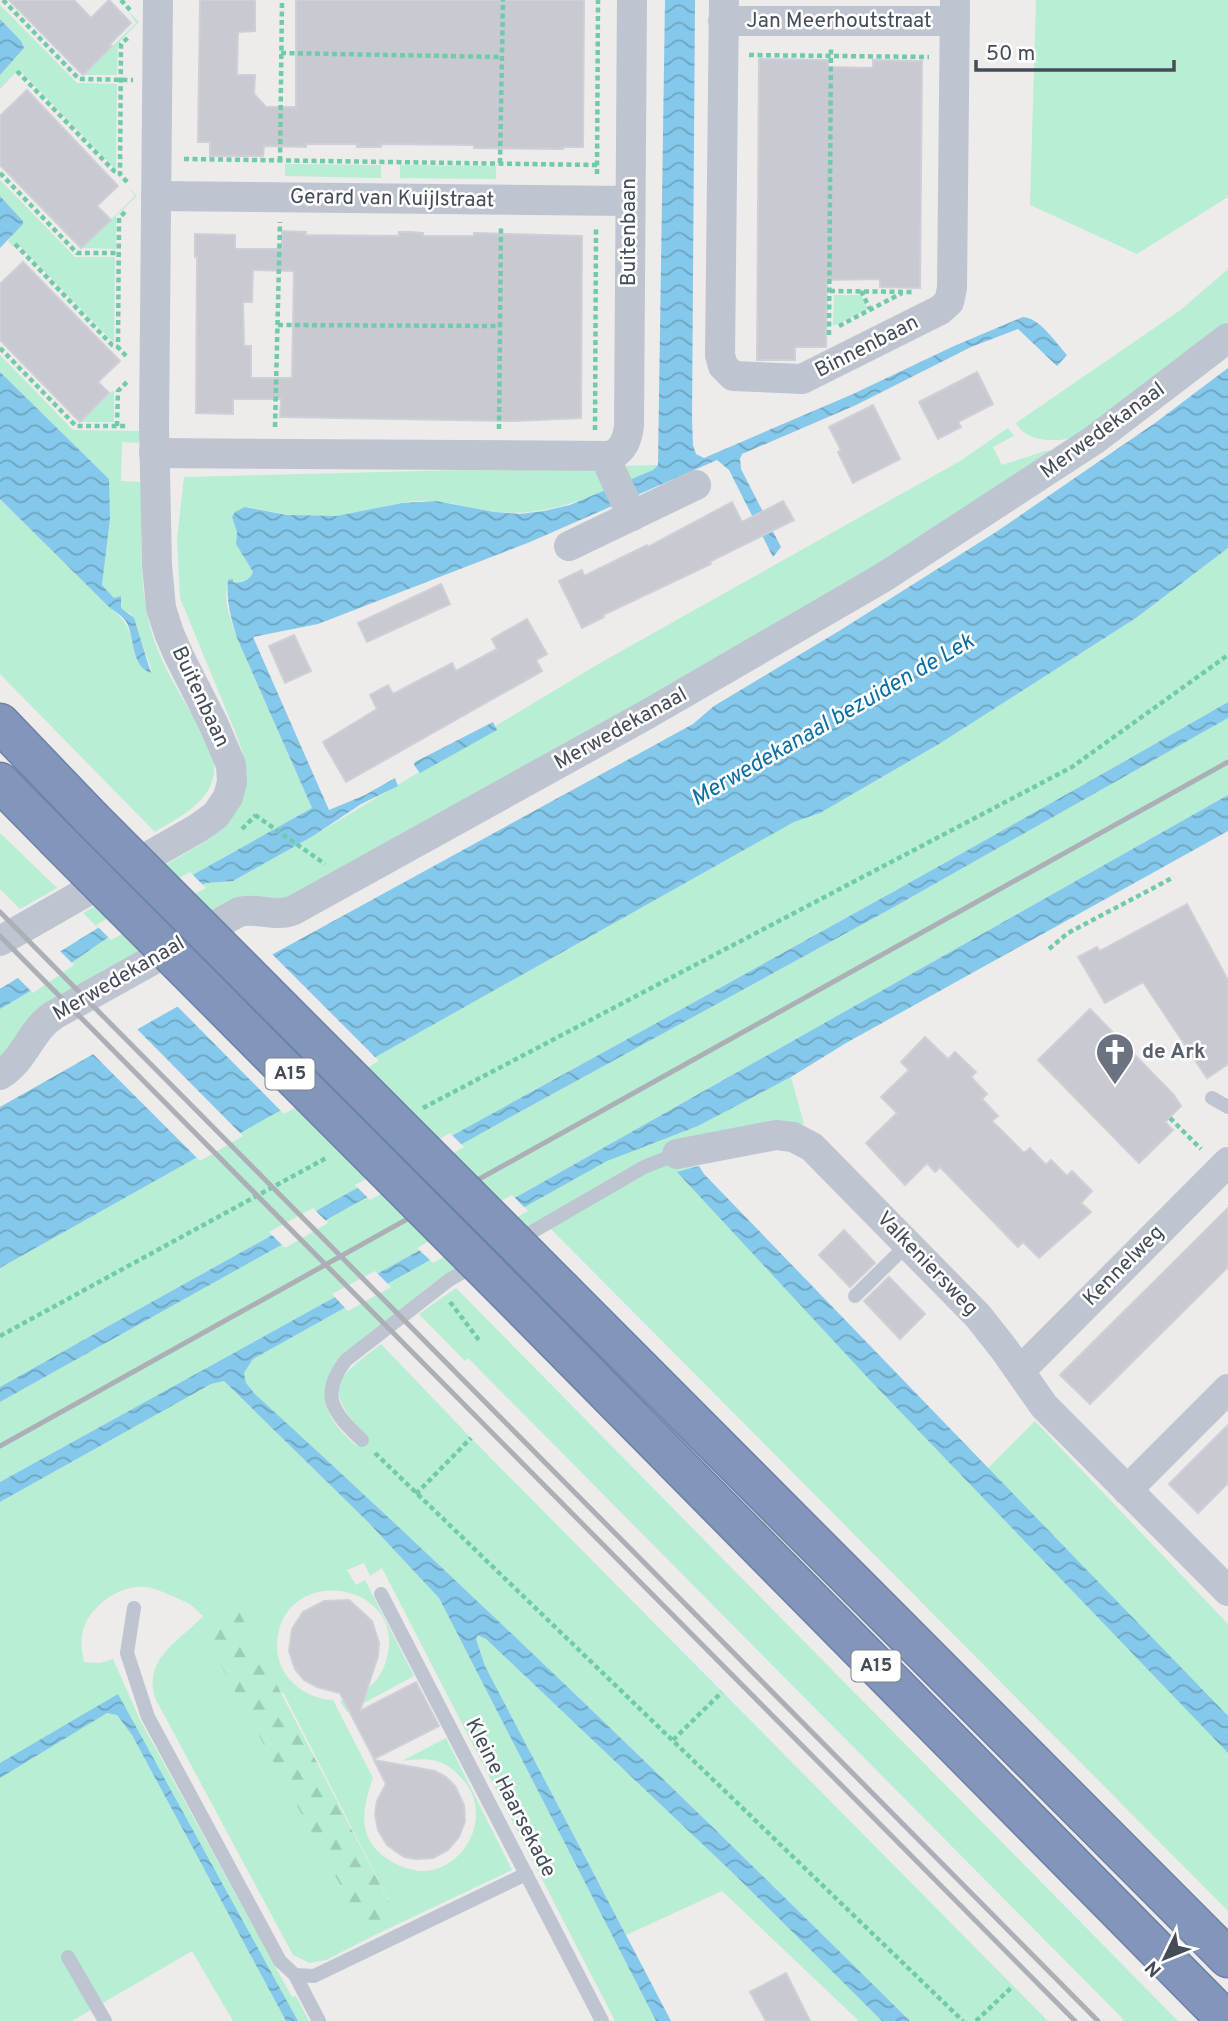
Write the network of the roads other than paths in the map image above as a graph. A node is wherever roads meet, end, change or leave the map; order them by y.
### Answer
1 (632, 0) edge
2 (147, 8) edge
3 (724, 10) edge
4 (955, 10) edge
5 (141, 196) junction
6 (629, 201) junction
7 (1228, 338) edge
8 (154, 440) junction
9 (612, 465) junction
10 (696, 485) dead end
11 (630, 512) junction
12 (569, 547) dead end
13 (0, 723) edge
14 (0, 782) edge
15 (0, 941) edge
16 (0, 1075) edge
17 (1212, 1098) dead end
18 (1228, 1107) edge
19 (677, 1154) joint
20 (1224, 1166) edge
21 (908, 1244) junction
22 (855, 1296) dead end
23 (1020, 1371) junction
24 (1228, 1389) edge
25 (362, 1440) road end
26 (1127, 1490) junction
27 (1228, 1591) edge
28 (381, 1594) dead end
29 (134, 1608) dead end
30 (526, 1874) junction
31 (68, 1957) dead end
32 (1228, 1958) edge
33 (295, 1975) junction
34 (105, 2021) edge
35 (319, 2021) edge
36 (602, 2021) edge
37 (1227, 2021) edge

1 - 6 street, Buitenbaan
2 - 5 street, Buitenbaan
3 - 4 street, Jan Meerhoutstraat
3 - 4 street, Binnenbaan
5 - 6 street, Gerard van Kuijlstraat
5 - 8 street, Buitenbaan
6 - 9 street, Buitenbaan
7 - 16 street, Merwedekanaal
8 - 9 street
8 - 15 street, Buitenbaan
9 - 11 street
10 - 11 street
11 - 12 street
13 - 32 highway, A15, bridge
14 - 37 highway, A15, bridge
17 - 18 lane
19 - 21 street, Valkeniersweg
19 - 25 lane
20 - 23 street, Kennelweg
21 - 22 lane
21 - 23 street, Valkeniersweg
23 - 26 street, Valkeniersweg
24 - 26 street
26 - 27 street, Valkeniersweg
28 - 30 lane, Kleine Haarsekade
29 - 33 lane
30 - 33 lane
30 - 36 lane, Kleine Haarsekade
31 - 34 lane
33 - 35 lane

